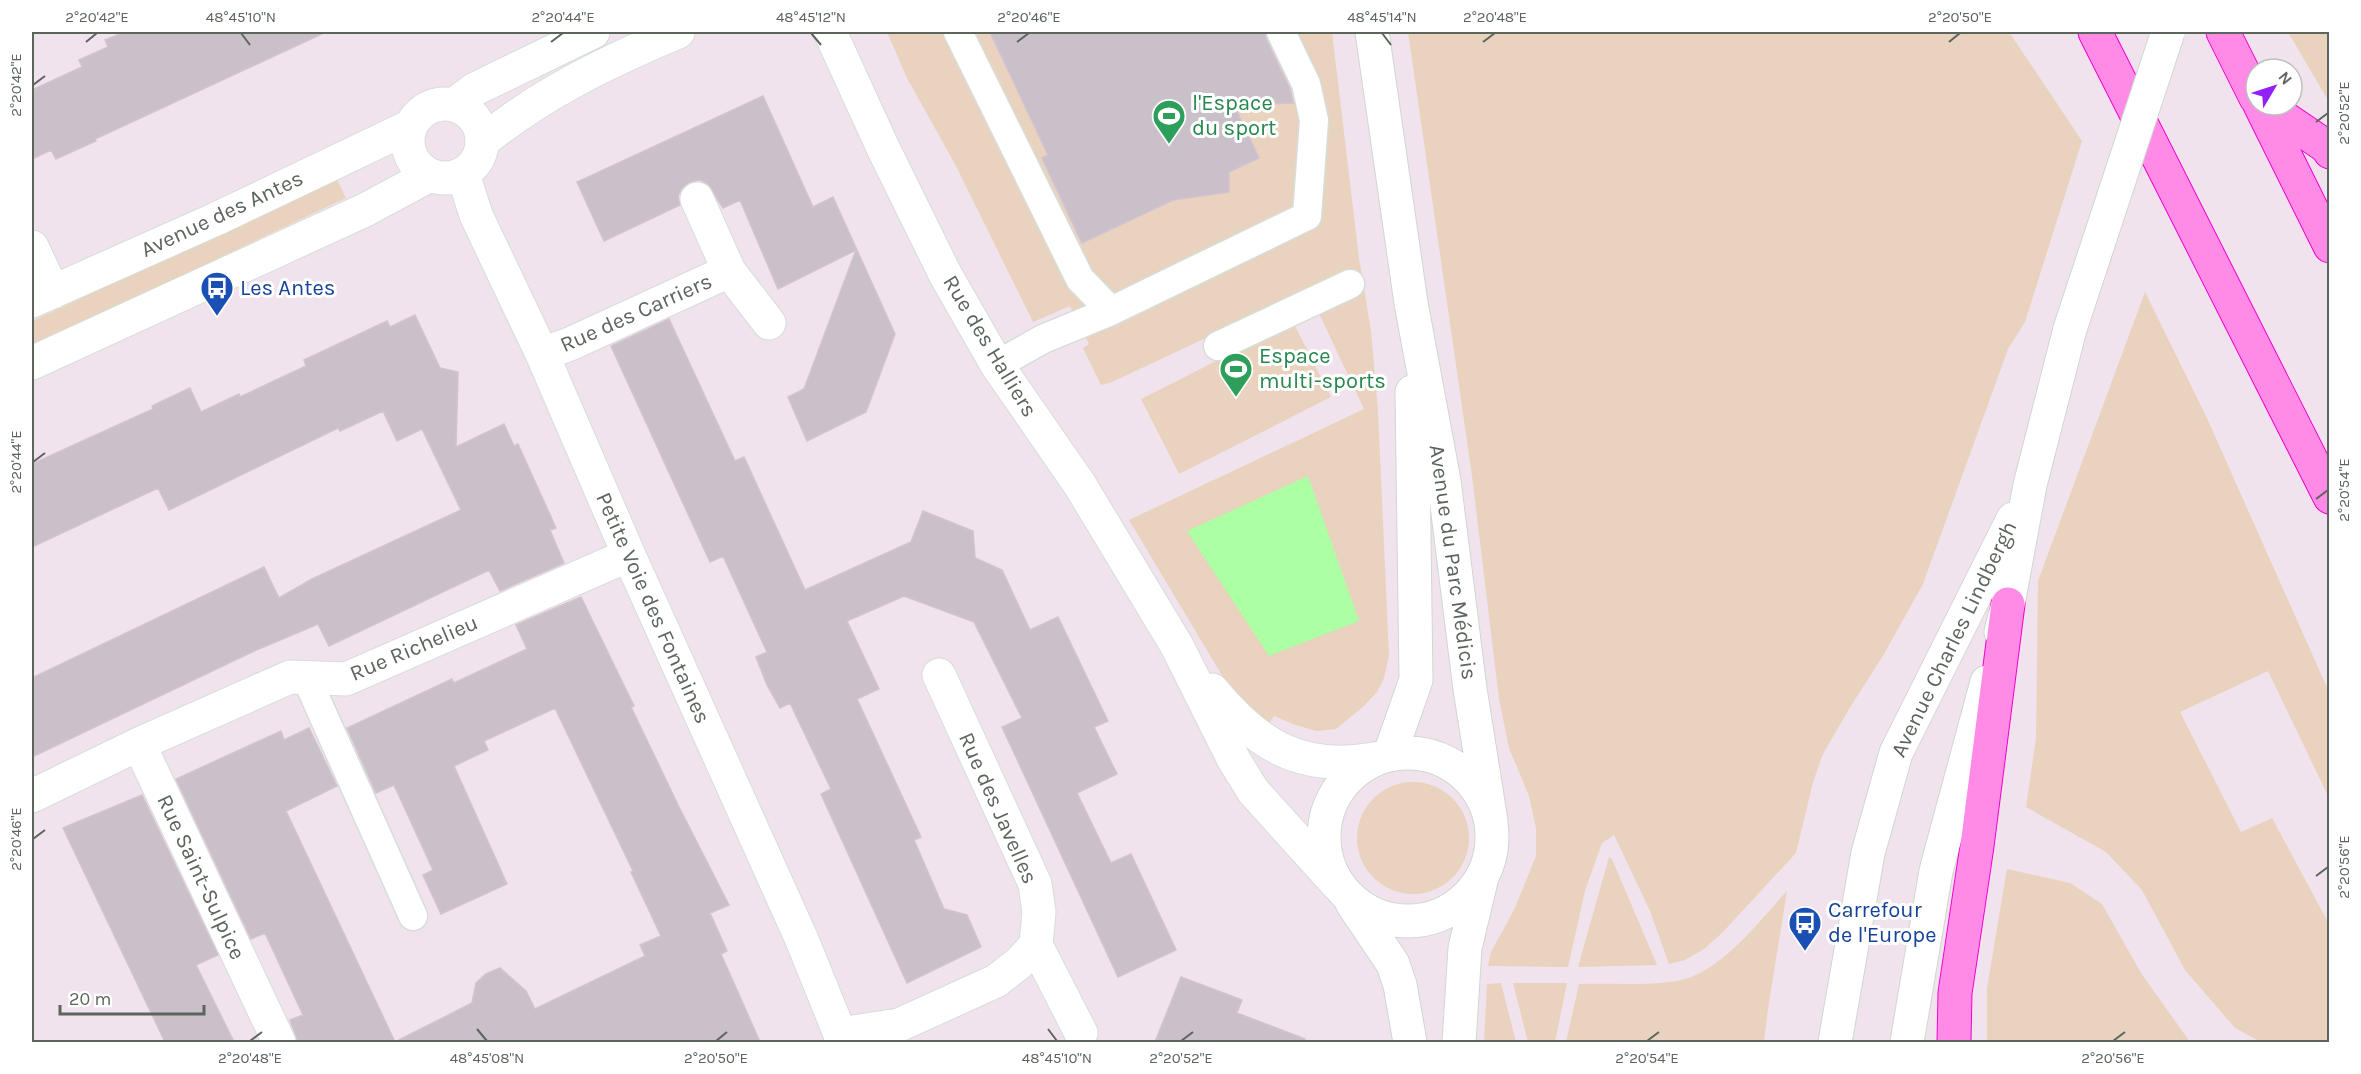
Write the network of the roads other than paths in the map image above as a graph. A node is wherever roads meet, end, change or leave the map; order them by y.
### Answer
1 (593, 32) edge
2 (678, 32) edge
3 (830, 32) edge
4 (958, 32) edge
5 (1281, 32) edge
6 (1372, 32) edge
7 (2095, 32) edge
8 (2168, 32) edge
9 (2223, 32) edge
10 (2244, 74) edge
11 (455, 105) junction
12 (2266, 117) edge
13 (2282, 117) edge
14 (411, 126) junction
15 (482, 142) junction
16 (2330, 152) edge
17 (463, 174) junction
18 (430, 175) junction
19 (697, 199) dead end
20 (2330, 246) edge
21 (32, 247) edge
22 (729, 271) junction
23 (1350, 284) dead end
24 (42, 297) edge
25 (1411, 303) junction
26 (1111, 311) junction
27 (769, 323) dead end
28 (1218, 345) dead end
29 (542, 354) junction
30 (32, 363) edge
31 (997, 365) junction
32 (2030, 485) junction
33 (2330, 497) edge
34 (629, 555) junction
35 (2008, 604) junction
36 (1177, 646) junction
37 (939, 675) dead end
38 (306, 677) junction
39 (139, 744) junction
40 (1382, 756) junction
41 (32, 796) edge
42 (1491, 821) junction
43 (1481, 879) junction
44 (1343, 891) junction
45 (413, 916) dead end
46 (1036, 945) junction
47 (1081, 1033) dead end
48 (841, 1038) edge
49 (279, 1042) edge
50 (1410, 1042) edge
51 (1459, 1042) edge
52 (1835, 1042) edge
53 (1907, 1042) edge
54 (1954, 1042) edge

1 - 11 street, Avenue des Antes
2 - 15 street
3 - 31 street, Rue des Halliers
4 - 26 lane
5 - 26 lane
6 - 25 street, Avenue du Parc Médicis
7 - 33 highway
8 - 32 street, Avenue Charles Lindbergh, bridge
9 - 10 highway
11 - 14 street, Avenue des Antes
11 - 15 street
12 - 20 highway
13 - 16 highway
14 - 18 street
14 - 24 street, Avenue des Antes
15 - 17 street
17 - 18 street
17 - 29 street, Petite Voie des Fontaines
18 - 30 street
19 - 22 street, Rue des Carriers
21 - 24 street
22 - 27 street, Rue des Carriers
22 - 29 street, Rue des Carriers
23 - 28 lane
25 - 40 street, Avenue du Parc Médicis
25 - 42 street, Avenue du Parc Médicis
26 - 31 lane
29 - 34 street, Petite Voie des Fontaines
31 - 36 street, Rue des Halliers
32 - 35 street, Avenue Charles Lindbergh
32 - 52 street, Avenue Charles Lindbergh
34 - 38 street, Rue Richelieu
34 - 48 street, Petite Voie des Fontaines
35 - 53 street, Avenue Charles Lindbergh
35 - 54 highway
36 - 40 street, Rue des Halliers
36 - 44 street, Rue des Halliers
37 - 46 street, Rue des Javelles
38 - 39 street, Rue Richelieu
38 - 45 lane
39 - 41 street, Rue Richelieu
39 - 49 street, Rue Saint-Sulpice
40 - 42 street
40 - 44 street
42 - 43 street
43 - 44 street
43 - 51 street
44 - 50 street, Rue des Halliers
46 - 47 street
46 - 48 street

